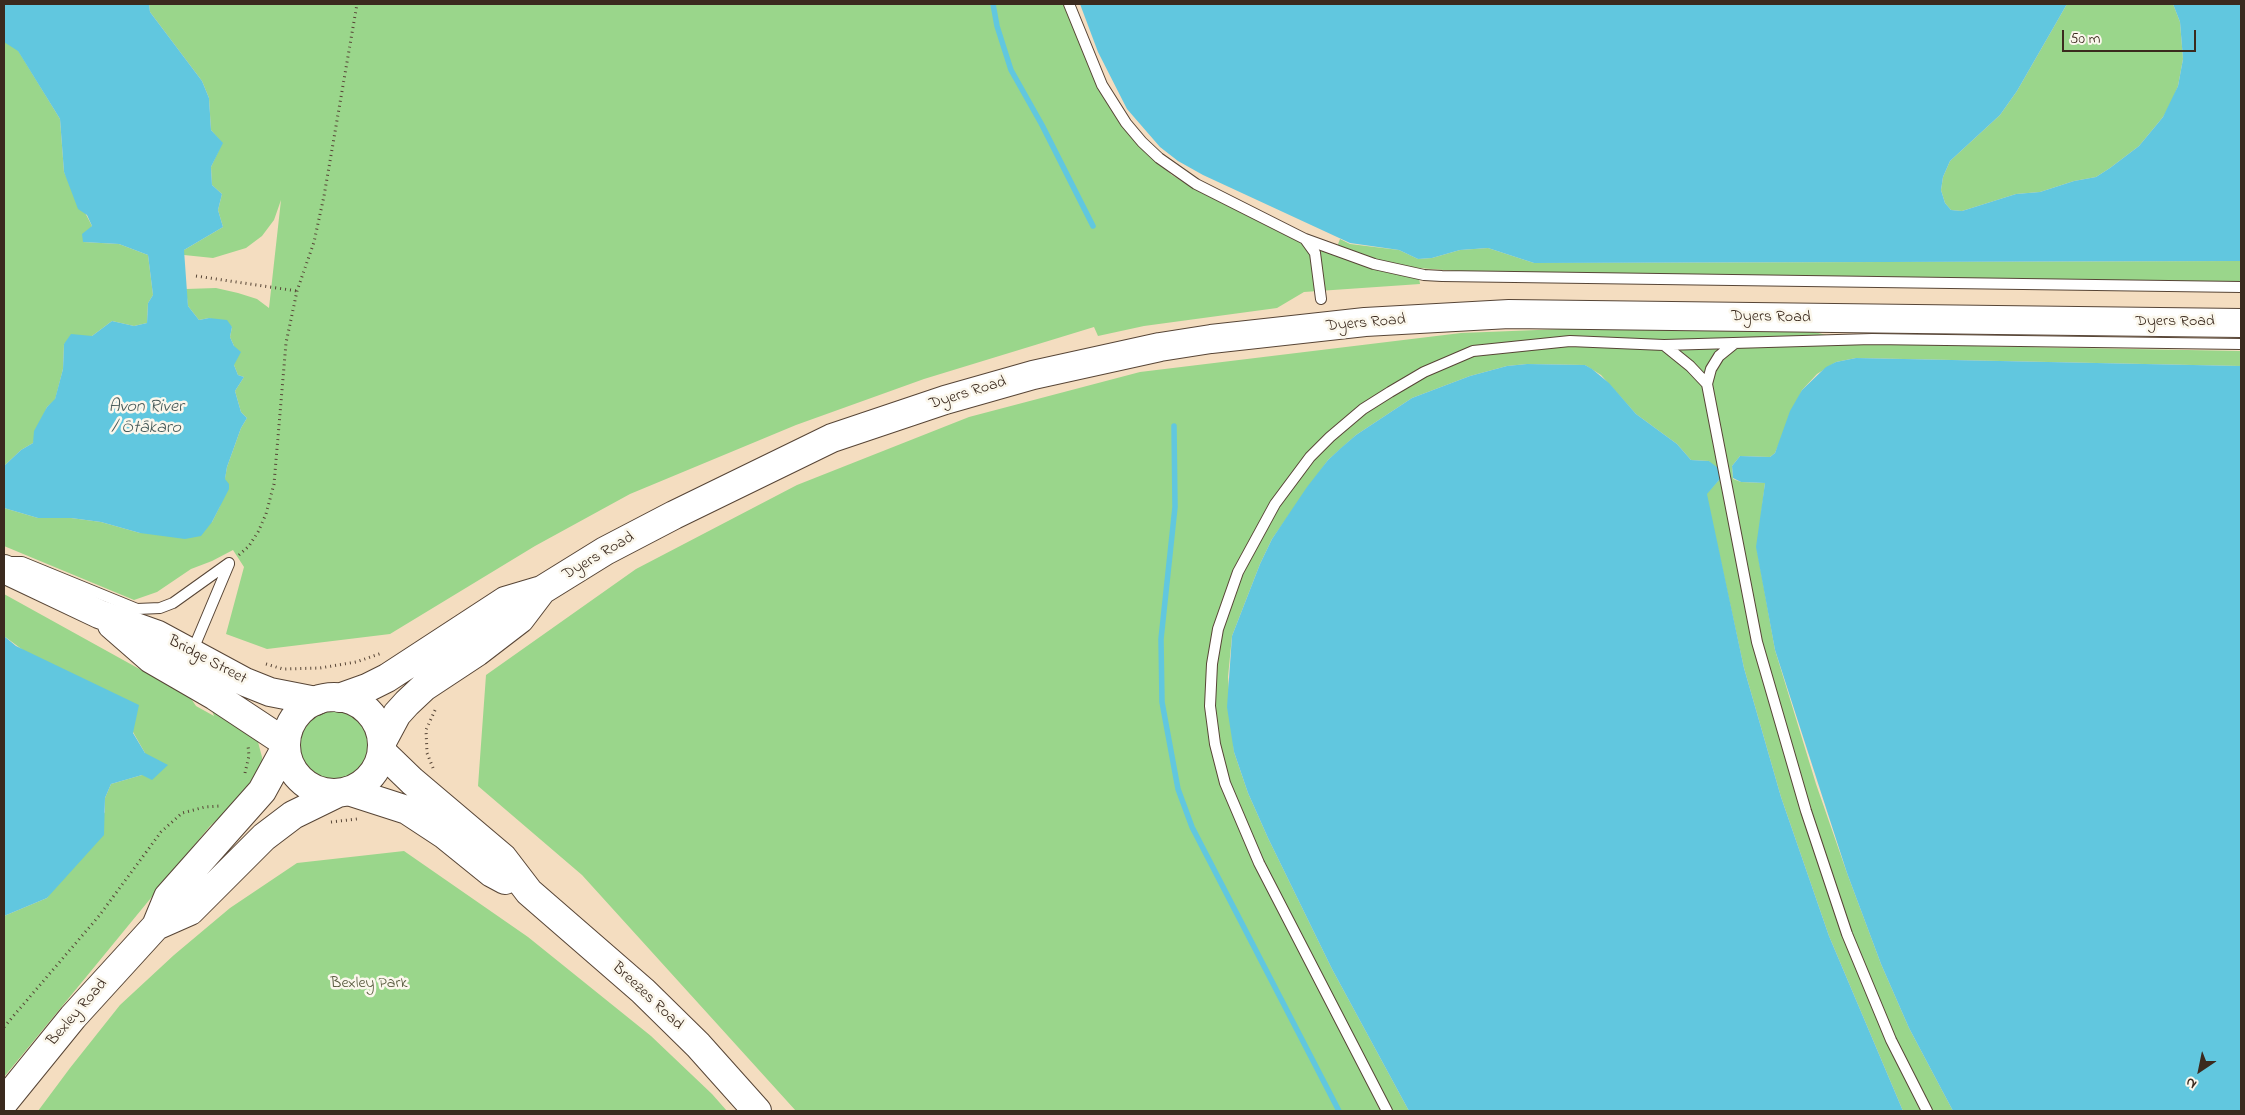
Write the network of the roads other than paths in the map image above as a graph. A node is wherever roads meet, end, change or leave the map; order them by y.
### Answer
1 (1068, 4) edge
2 (1305, 239) junction
3 (2241, 288) edge
4 (1322, 299) dead end
5 (2241, 323) edge
6 (1735, 343) junction
7 (2241, 344) edge
8 (1664, 345) junction
9 (1707, 384) junction
10 (4, 562) edge
11 (4, 570) edge
12 (542, 590) junction
13 (99, 614) junction
14 (192, 652) junction
15 (328, 699) junction
16 (286, 745) junction
17 (382, 747) junction
18 (343, 792) junction
19 (529, 892) junction
20 (156, 926) junction
21 (4, 1102) edge
22 (758, 1111) edge
23 (1387, 1111) edge
24 (1927, 1111) edge

1 - 2 lane
2 - 3 lane
2 - 4 lane
5 - 12 main road, Dyers Road
6 - 7 lane
6 - 8 lane
6 - 9 lane
8 - 9 lane
8 - 23 lane
9 - 24 lane
10 - 14 lane
11 - 13 main road, Bridge Street
12 - 15 main road, Dyers Road
12 - 17 main road, Dyers Road
13 - 14 main road, Bridge Street
13 - 16 main road, Bridge Street
14 - 15 main road, Bridge Street
15 - 16 main road
15 - 17 main road
16 - 18 main road
16 - 20 main road, Bexley Road
17 - 18 main road
17 - 19 main road, Breezes Road
18 - 19 main road, Breezes Road
18 - 20 main road, Bexley Road
19 - 22 main road, Breezes Road
20 - 21 main road, Bexley Road

